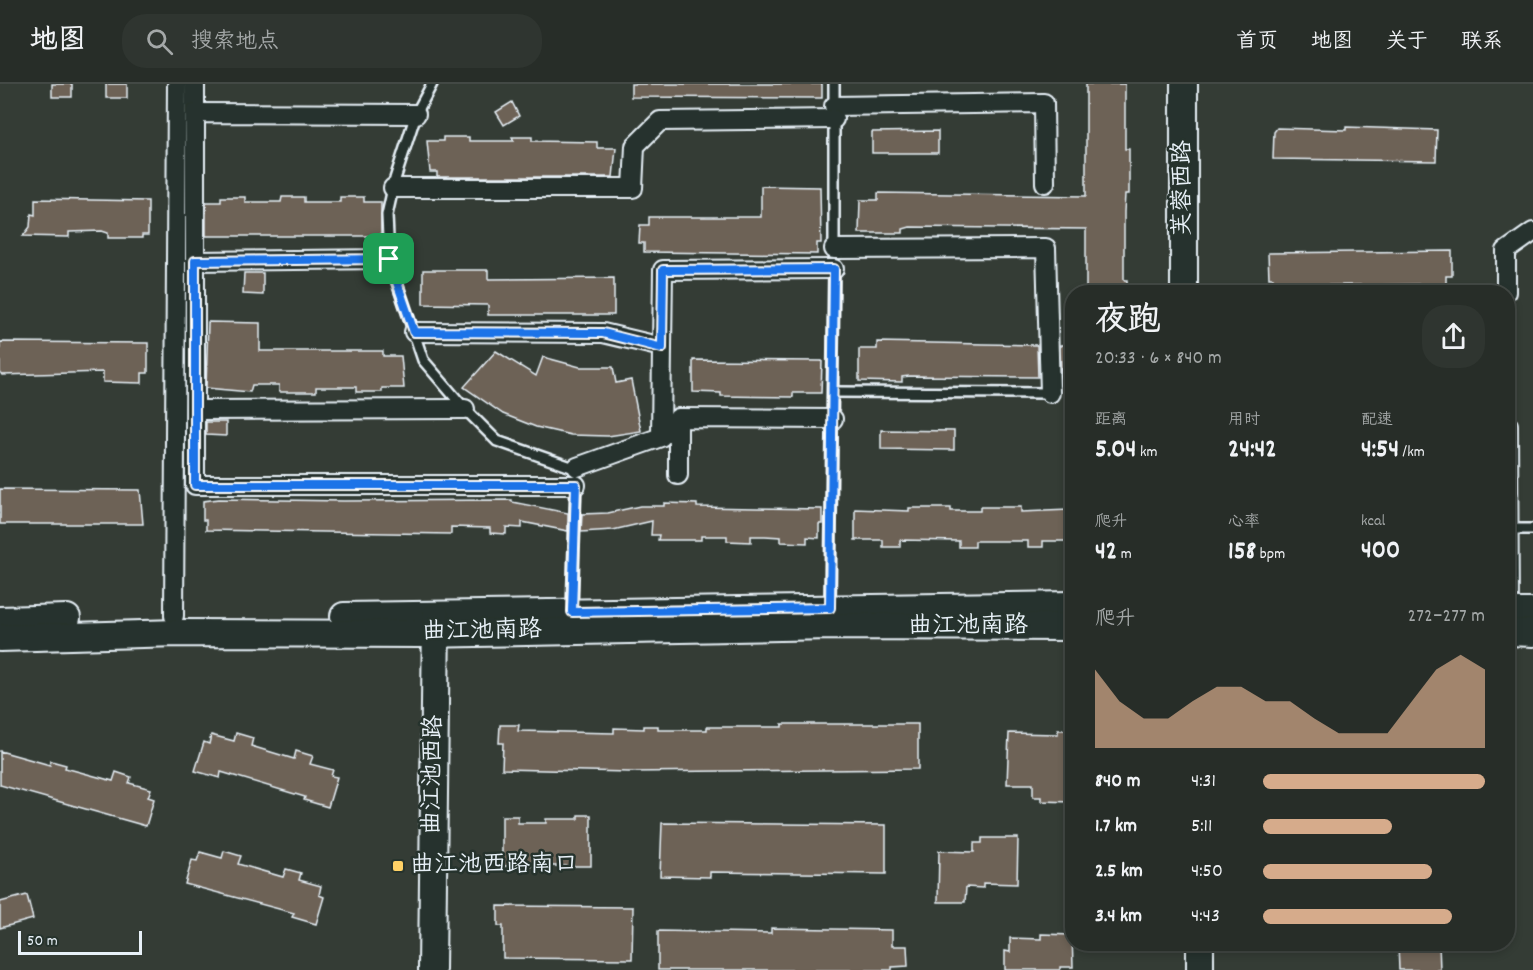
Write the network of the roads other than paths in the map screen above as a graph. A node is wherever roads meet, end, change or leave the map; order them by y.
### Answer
1 (177, 84) edge
2 (195, 84) edge
3 (432, 84) edge
4 (834, 84) edge
5 (1184, 84) edge
6 (1202, 84) edge
7 (195, 113) junction
8 (834, 113) junction
9 (416, 114) junction
10 (1045, 183) dead end
11 (393, 188) junction
12 (1533, 232) edge
13 (834, 249) junction
14 (389, 259) junction
15 (195, 261) junction
16 (834, 269) junction
17 (1184, 285) edge
18 (1202, 285) edge
19 (1506, 285) edge
20 (414, 332) junction
21 (662, 348) junction
22 (833, 392) junction
23 (1050, 393) joint
24 (465, 409) junction
25 (195, 410) junction
26 (833, 420) junction
27 (678, 475) dead end
28 (576, 476) junction
29 (1515, 529) edge
30 (1533, 529) edge
31 (1065, 605) edge
32 (830, 608) junction
33 (572, 612) junction
34 (174, 615) junction
35 (1515, 618) edge
36 (0, 620) edge
37 (428, 625) junction
38 (1065, 627) edge
39 (1533, 633) edge
40 (0, 638) edge
41 (1184, 951) edge
42 (1200, 951) edge
43 (415, 970) edge
44 (432, 970) edge
45 (1184, 970) edge
46 (1200, 970) edge

1 - 34 street
2 - 7 street
3 - 9 lane
4 - 8 lane
5 - 17 main road, 芙蓉西路
6 - 18 main road, 芙蓉西路
7 - 9 street
7 - 15 street
8 - 10 street
8 - 11 street
8 - 13 lane
9 - 11 lane
11 - 14 lane
12 - 19 street
13 - 16 lane
13 - 23 street
14 - 15 street
14 - 20 lane
15 - 25 street
16 - 21 street
16 - 22 lane
20 - 21 street
20 - 24 lane
21 - 28 street
22 - 23 lane
22 - 26 lane
24 - 25 street
24 - 28 lane
25 - 28 street
26 - 27 street
26 - 32 lane
28 - 33 lane
29 - 30 lane
31 - 32 main road, 曲江池南路
32 - 33 main road, 曲江池南路
33 - 37 main road, 曲江池南路
34 - 36 main road, 曲江池南路
34 - 37 main road, 曲江池南路
35 - 39 main road
37 - 38 main road, 曲江池南路
37 - 40 main road, 曲江池南路
37 - 43 main road, 曲江池西路
37 - 44 main road, 曲江池西路
41 - 45 main road
42 - 46 main road

